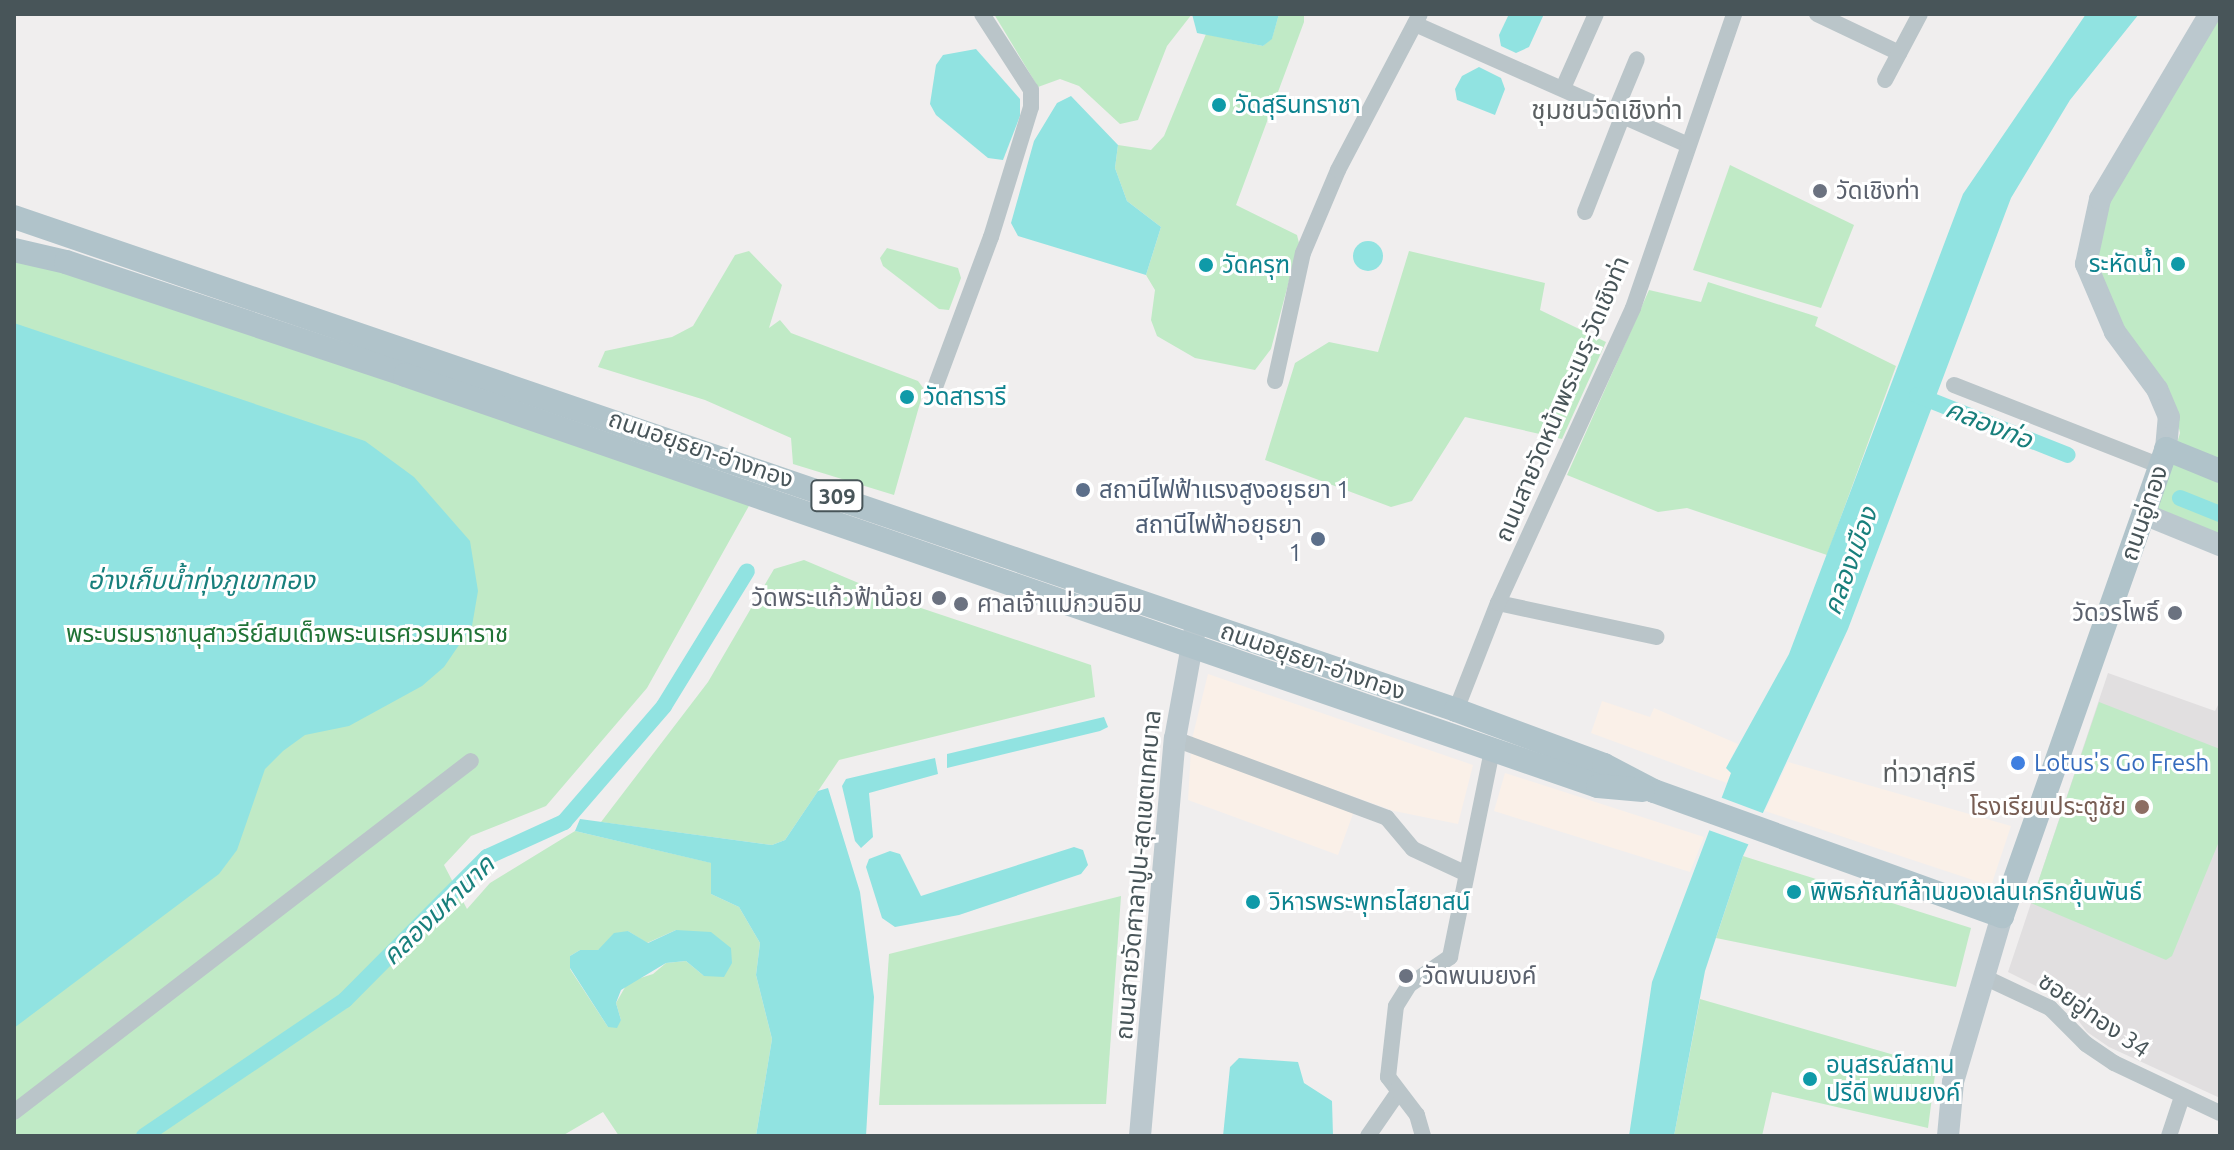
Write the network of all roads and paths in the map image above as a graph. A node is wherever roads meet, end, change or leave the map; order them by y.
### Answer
1 (982, 14) edge
2 (1596, 14) edge
3 (1734, 14) edge
4 (1817, 14) edge
5 (1920, 14) edge
6 (2210, 14) edge
7 (1417, 19) edge
8 (1899, 53) junction
9 (1637, 59) dead end
10 (1885, 80) dead end
11 (1563, 88) junction
12 (1619, 113) junction
13 (1686, 144) junction
14 (1585, 212) dead end
15 (14, 217) edge
16 (14, 250) edge
17 (1275, 381) dead end
18 (1954, 385) dead end
19 (934, 390) dead end
20 (2164, 457) junction
21 (2220, 471) edge
22 (2144, 514) junction
23 (2220, 545) edge
24 (1498, 603) junction
25 (1198, 621) junction
26 (1656, 637) dead end
27 (1189, 646) junction
28 (1456, 710) junction
29 (1175, 739) junction
30 (1492, 750) junction
31 (471, 761) dead end
32 (1654, 791) junction
33 (1465, 873) junction
34 (2002, 916) junction
35 (1984, 977) junction
36 (1397, 1094) junction
37 (2182, 1097) junction
38 (14, 1112) edge
39 (2220, 1113) edge
40 (1140, 1136) edge
41 (1368, 1136) edge
42 (1423, 1136) edge
43 (1948, 1136) edge
44 (2169, 1136) edge

1 - 19 street
2 - 11 street
3 - 13 street, ถนนสายวัดหน้าพระเมรุ-วัดเชิงท่า
4 - 8 street
5 - 8 street
6 - 20 main road, ถนนอู่ทอง
7 - 11 street
7 - 17 street
8 - 10 street
9 - 12 street
11 - 12 street
12 - 13 street
12 - 14 street
13 - 24 street, ถนนสายวัดหน้าพระเมรุ-วัดเชิงท่า
15 - 25 main road, ถนนอยุธยา-อ่างทอง / 309
16 - 27 main road, ถนนอยุธยา-อ่างทอง / 309
18 - 20 street
20 - 21 main road
20 - 22 main road, ถนนอู่ทอง
22 - 23 main road
22 - 34 main road, ถนนอู่ทอง
24 - 26 street
24 - 28 street, ถนนสายวัดหน้าพระเมรุ-วัดเชิงท่า
25 - 27 main road, ถนนสายวัดศาลาปูน-สุดเขตเทศบาล
25 - 28 main road, ถนนอยุธยา-อ่างทอง / 309
27 - 29 main road, ถนนสายวัดศาลาปูน-สุดเขตเทศบาล
27 - 30 main road, ถนนอยุธยา-อ่างทอง / 309
28 - 32 main road, ถนนอยุธยา-อ่างทอง / 309
29 - 33 street
29 - 40 main road, ถนนสายวัดศาลาปูน-สุดเขตเทศบาล
30 - 32 main road, ถนนอยุธยา-อ่างทอง / 309
30 - 33 street
31 - 38 street
32 - 34 main road, ถนนอยุธยา-อ่างทอง / 309
33 - 36 street
34 - 35 main road, ถนนอู่ทอง
35 - 37 street, ซอยอู่ทอง 34
35 - 43 main road, ถนนอู่ทอง
36 - 41 street
36 - 42 street
37 - 39 street, ซอยอู่ทอง 34
37 - 44 street

